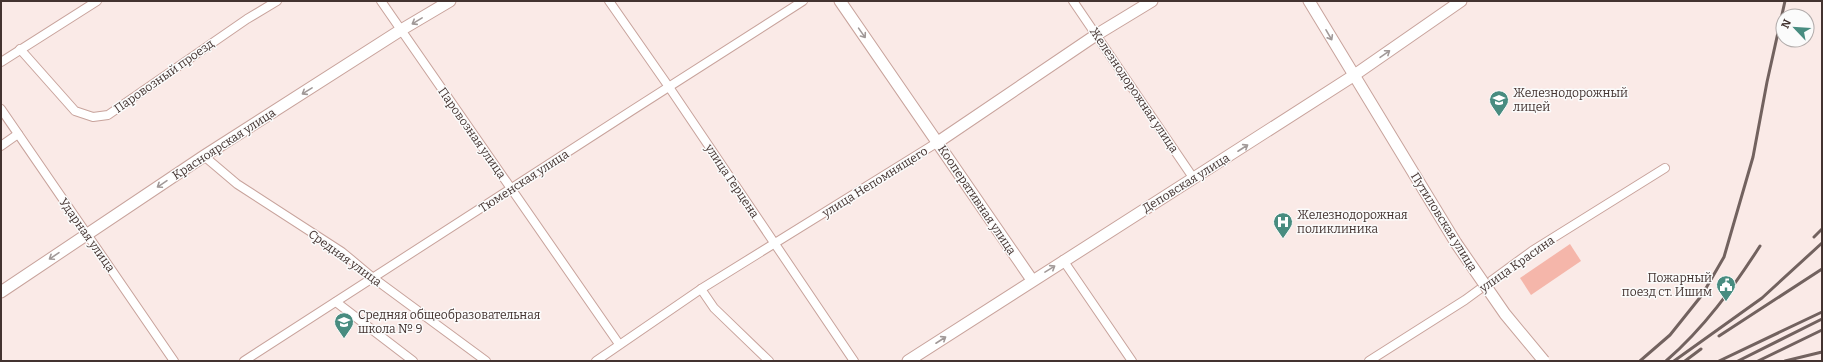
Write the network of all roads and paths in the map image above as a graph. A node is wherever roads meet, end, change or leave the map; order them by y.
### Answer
1 (97, 1) edge
2 (277, 1) edge
3 (381, 1) edge
4 (450, 1) edge
5 (609, 1) edge
6 (803, 1) edge
7 (840, 1) edge
8 (1074, 1) edge
9 (1152, 1) edge
10 (1309, 1) edge
11 (1461, 1) edge
12 (401, 30) junction
13 (1096, 35) junction
14 (20, 50) junction
15 (1, 62) edge
16 (1353, 76) junction
17 (669, 87) junction
18 (1, 109) edge
19 (18, 134) junction
20 (938, 142) junction
21 (1, 146) edge
22 (204, 156) junction
23 (1665, 168) dead end
24 (1194, 179) junction
25 (511, 190) junction
26 (86, 234) junction
27 (775, 245) junction
28 (1063, 260) junction
29 (372, 277) junction
30 (1032, 280) junction
31 (701, 289) junction
32 (1, 292) edge
33 (336, 302) junction
34 (619, 344) junction
35 (174, 361) edge
36 (244, 361) edge
37 (413, 361) edge
38 (486, 361) edge
39 (596, 361) edge
40 (769, 361) edge
41 (854, 361) edge
42 (908, 361) edge
43 (1132, 361) edge
44 (1369, 361) edge
45 (1544, 361) edge

1 - 14 street
2 - 14 street, Паровозный проезд
3 - 12 street, Паровозная улица
4 -> 12 main road, Красноярская улица
5 - 17 street, улица Герцена
6 - 17 street, Тюменская улица
7 -> 20 main road, Кооперативная улица
8 - 13 street, Железнодорожная улица
9 - 13 main road, улица Непомнящего
10 -> 16 main road, Путиловская улица
16 -> 11 main road, Деповская улица
12 -> 22 main road, Красноярская улица
12 - 25 street, Паровозная улица
13 - 20 main road, улица Непомнящего
13 - 24 street, Железнодорожная улица
14 - 15 street
24 -> 16 main road, Деповская улица
16 - 45 main road, Путиловская улица, bridge
17 - 25 street, Тюменская улица
17 - 27 street, улица Герцена
18 - 19 street, Ударная улица
19 - 21 street
19 - 26 street, Ударная улица
20 - 27 street, улица Непомнящего
20 - 30 main road, Кооперативная улица
22 -> 26 main road, Красноярская улица
22 - 29 street, Средняя улица
23 - 44 street, улица Красина
24 - 28 main road, Деповская улица
25 - 29 street, Тюменская улица
25 - 34 street, Паровозная улица
26 -> 32 main road, Красноярская улица
26 - 35 street, Ударная улица
27 - 31 street, улица Непомнящего
27 - 41 street, улица Герцена
30 -> 28 main road, Деповская улица
28 - 43 street
29 - 33 street, Тюменская улица
29 - 38 street, Средняя улица
42 -> 30 main road, Деповская улица
31 - 34 street, улица Непомнящего
31 - 40 street
33 - 36 street, Тюменская улица
33 - 37 street
34 - 39 street, улица Непомнящего

